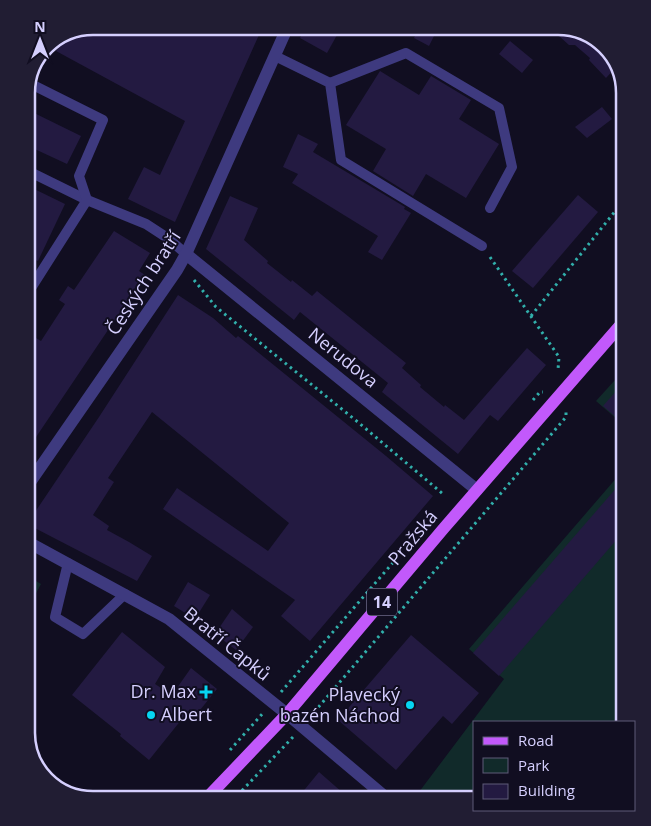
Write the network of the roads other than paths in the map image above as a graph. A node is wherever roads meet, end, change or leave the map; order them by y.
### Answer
1 (284, 35) edge
2 (274, 56) junction
3 (330, 83) junction
4 (35, 86) edge
5 (35, 174) edge
6 (86, 200) junction
7 (490, 208) dead end
8 (482, 246) road end
9 (186, 254) junction
10 (35, 282) edge
11 (616, 330) edge
12 (35, 475) edge
13 (477, 490) junction
14 (35, 546) edge
15 (68, 563) junction
16 (125, 594) junction
17 (287, 714) junction
18 (214, 791) edge
19 (378, 791) edge

1 - 2 street, Českých bratří
2 - 3 lane
2 - 9 street, Českých bratří
3 - 7 lane
3 - 8 lane
4 - 6 lane
5 - 6 lane
6 - 9 lane
6 - 10 lane
9 - 12 street, Českých bratří
9 - 13 street, Nerudova
11 - 13 main road, Pražská / 14
13 - 17 main road, Pražská / 14
14 - 15 street, Bratří Čapků
15 - 16 street, Bratří Čapků
15 - 16 lane
16 - 17 street, Bratří Čapků
17 - 18 main road, Pražská / 14
17 - 19 street, Bratří Čapků

